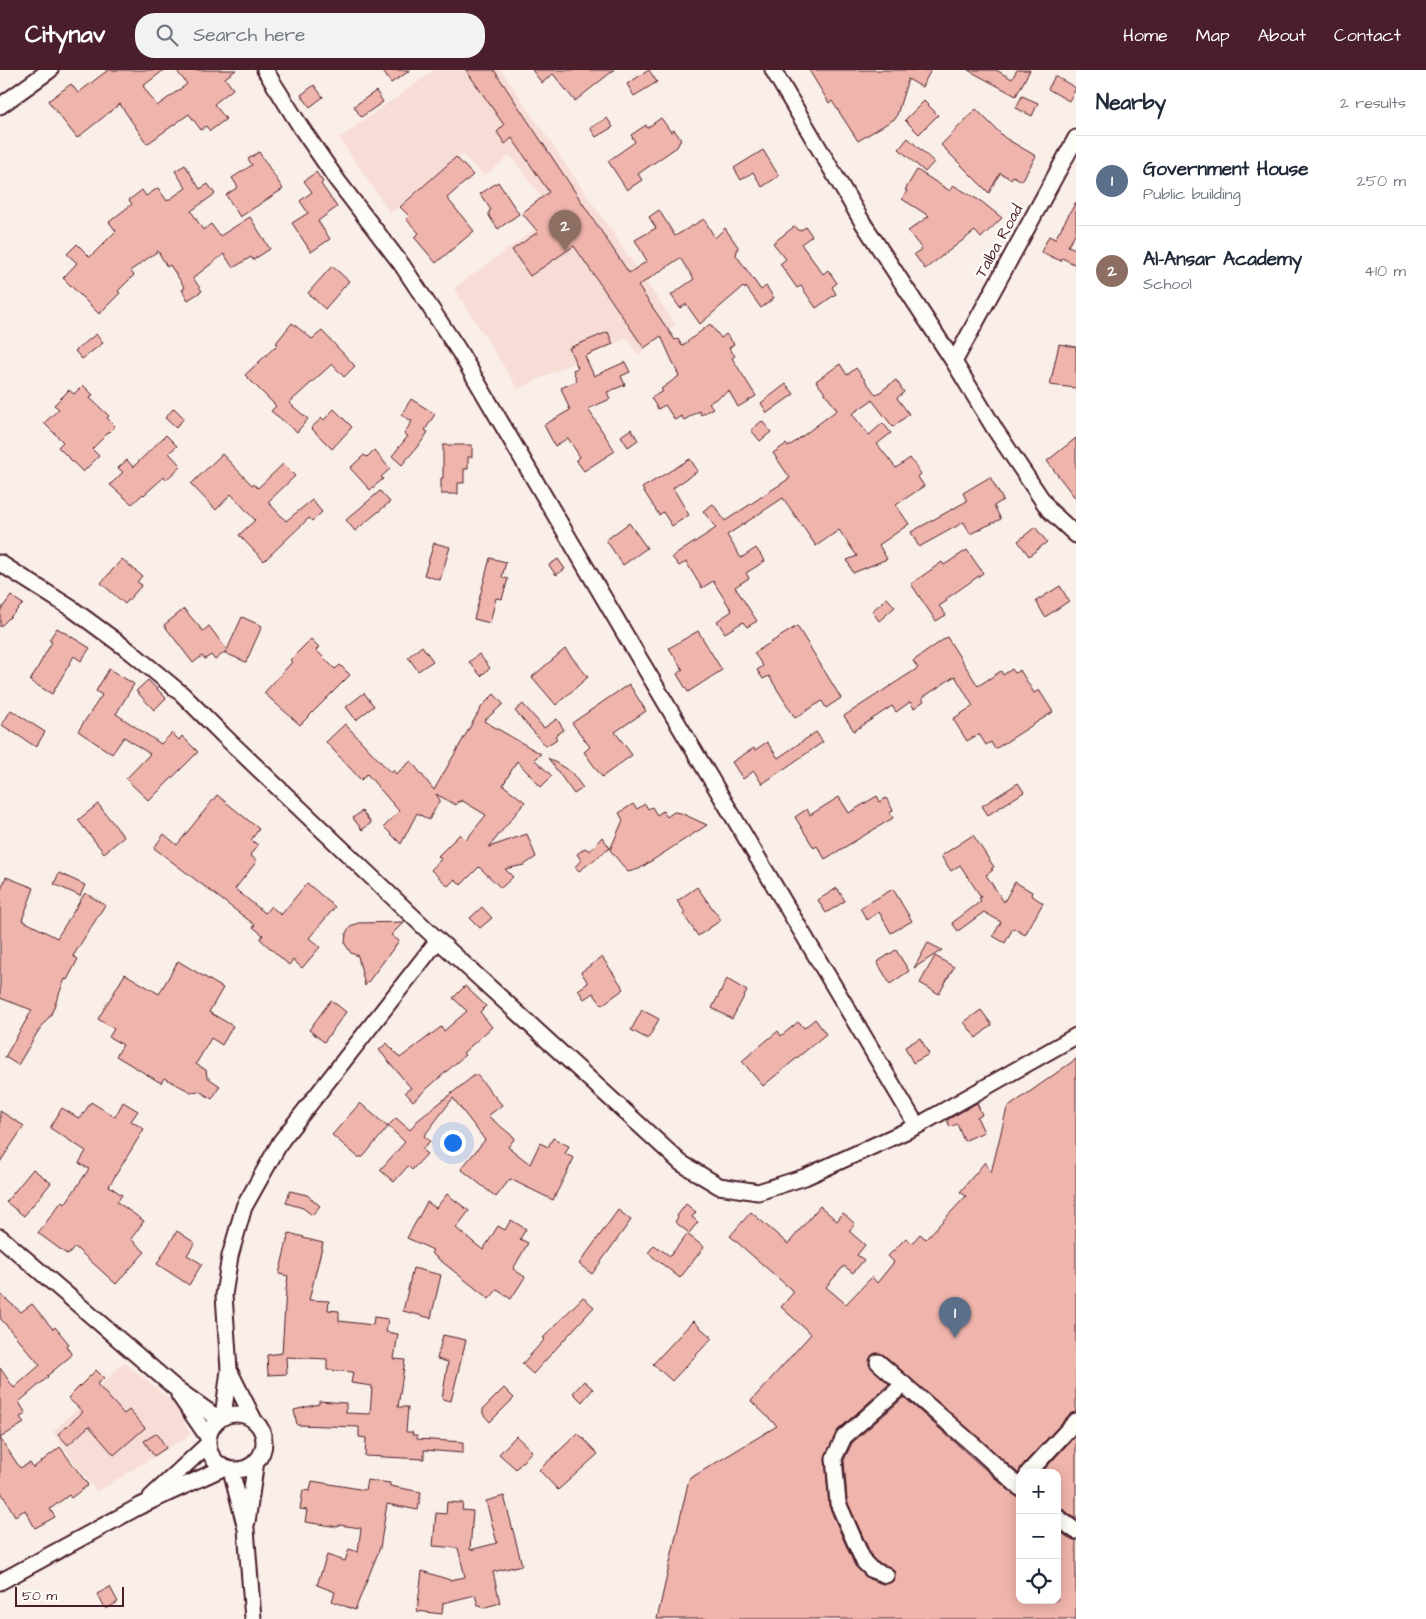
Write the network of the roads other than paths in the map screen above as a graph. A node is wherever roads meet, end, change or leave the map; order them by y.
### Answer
1 (50, 70) edge
2 (265, 70) edge
3 (773, 70) edge
4 (0, 106) edge
5 (1076, 138) edge
6 (954, 362) junction
7 (1076, 535) edge
8 (0, 563) edge
9 (438, 940) junction
10 (1076, 1036) edge
11 (917, 1126) junction
12 (0, 1237) edge
13 (878, 1362) dead end
14 (229, 1370) junction
15 (904, 1384) junction
16 (174, 1387) junction
17 (221, 1418) junction
18 (254, 1420) junction
19 (1076, 1421) edge
20 (208, 1440) junction
21 (256, 1461) junction
22 (227, 1469) junction
23 (1032, 1469) edge
24 (1016, 1482) edge
25 (140, 1506) junction
26 (1061, 1520) edge
27 (246, 1529) junction
28 (1076, 1531) edge
29 (886, 1575) dead end
30 (0, 1582) edge
31 (253, 1619) edge

1 - 4 street
2 - 11 street
3 - 6 street
5 - 6 street, Talba Road
6 - 7 street
8 - 9 street
9 - 11 street
9 - 14 street
10 - 11 street
12 - 16 street
13 - 15 street
14 - 17 street
14 - 18 street
15 - 24 street
15 - 29 street
16 - 17 street
16 - 20 street
17 - 18 street
17 - 20 street
18 - 21 street
19 - 23 street
20 - 22 street
20 - 25 street
21 - 22 street
21 - 27 street
22 - 25 street
22 - 27 street
25 - 30 street
26 - 28 street
27 - 31 street

